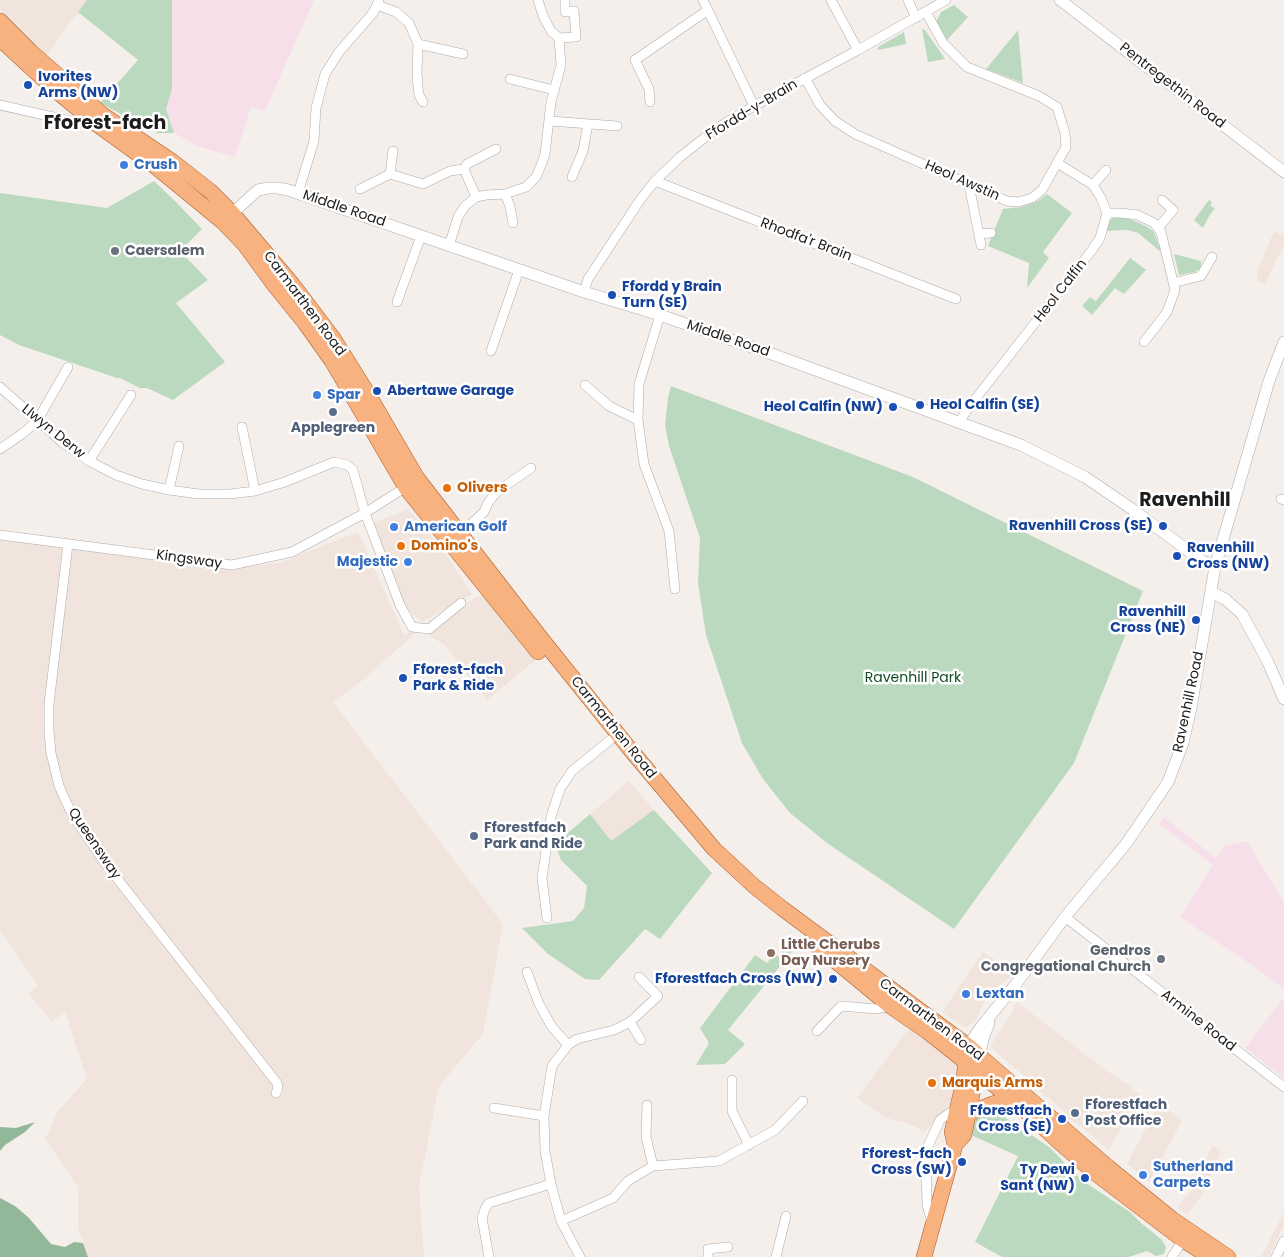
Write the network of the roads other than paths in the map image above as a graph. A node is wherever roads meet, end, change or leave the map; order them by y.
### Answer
1 (538, 0) edge
2 (564, 0) edge
3 (703, 0) edge
4 (831, 0) edge
5 (908, 0) edge
6 (946, 0) edge
7 (1060, 0) edge
8 (378, 3) edge
9 (708, 10) junction
10 (926, 12) junction
11 (916, 18) junction
12 (0, 20) edge
13 (559, 38) junction
14 (0, 39) edge
15 (418, 44) junction
16 (858, 50) junction
17 (463, 54) dead end
18 (510, 78) dead end
19 (805, 78) junction
20 (554, 90) junction
21 (423, 102) dead end
22 (650, 102) dead end
23 (0, 106) edge
24 (754, 106) junction
25 (99, 119) junction
26 (550, 121) junction
27 (588, 124) junction
28 (616, 126) dead end
29 (496, 149) dead end
30 (393, 151) dead end
31 (1057, 163) junction
32 (464, 169) junction
33 (1106, 170) dead end
34 (1284, 172) edge
35 (390, 174) junction
36 (572, 177) dead end
37 (655, 181) junction
38 (969, 185) junction
39 (1094, 185) junction
40 (360, 189) dead end
41 (298, 193) junction
42 (505, 194) junction
43 (476, 197) junction
44 (1162, 200) dead end
45 (1107, 213) junction
46 (228, 217) junction
47 (513, 223) dead end
48 (1158, 228) junction
49 (991, 233) dead end
50 (979, 234) junction
51 (421, 236) junction
52 (981, 244) dead end
53 (449, 246) junction
54 (1212, 257) dead end
55 (519, 270) junction
56 (1173, 283) junction
57 (584, 292) junction
58 (956, 299) dead end
59 (398, 302) dead end
60 (660, 315) junction
61 (1144, 342) dead end
62 (1284, 342) edge
63 (491, 351) dead end
64 (68, 367) dead end
65 (585, 385) dead end
66 (0, 387) edge
67 (131, 395) dead end
68 (638, 420) junction
69 (37, 421) junction
70 (959, 422) junction
71 (242, 427) dead end
72 (179, 446) dead end
73 (0, 449) edge
74 (89, 461) junction
75 (531, 468) dead end
76 (411, 483) junction
77 (169, 490) junction
78 (255, 491) junction
79 (365, 513) junction
80 (460, 534) junction
81 (0, 535) edge
82 (68, 544) junction
83 (1215, 567) junction
84 (675, 589) dead end
85 (1211, 592) junction
86 (461, 603) dead end
87 (1284, 699) edge
88 (610, 740) junction
89 (1065, 917) junction
90 (547, 918) dead end
91 (527, 972) dead end
92 (639, 977) dead end
93 (890, 1006) junction
94 (993, 1012) junction
95 (630, 1022) junction
96 (817, 1031) dead end
97 (641, 1040) dead end
98 (568, 1045) junction
99 (968, 1046) junction
100 (974, 1063) junction
101 (732, 1080) dead end
102 (1284, 1087) edge
103 (276, 1093) dead end
104 (803, 1102) dead end
105 (648, 1105) dead end
106 (494, 1108) dead end
107 (1022, 1108) junction
108 (962, 1112) junction
109 (544, 1116) junction
110 (749, 1145) junction
111 (653, 1166) junction
112 (551, 1184) junction
113 (786, 1216) dead end
114 (561, 1222) junction
115 (933, 1225) junction
116 (1183, 1240) junction
117 (1284, 1241) edge
118 (728, 1247) dead end
119 (489, 1257) edge
120 (580, 1257) edge
121 (708, 1257) edge
122 (776, 1257) edge
123 (924, 1257) edge
124 (1172, 1257) edge
125 (1210, 1257) edge
126 (1228, 1257) edge
127 (1276, 1257) edge

1 - 13 street
2 - 13 street
3 - 9 street
4 - 16 street
5 - 11 street
6 - 10 street, Ffordd-y-Brain
7 - 34 street, Pentregethin Road
8 - 15 street
8 - 41 street
9 - 22 street
9 - 24 street
10 - 11 street, Ffordd-y-Brain
10 - 31 street, Heol Awstin
11 - 16 street, Ffordd-y-Brain
12 - 25 main road
13 - 20 street
14 - 25 main road
15 - 17 street
15 - 21 street
16 - 19 street, Ffordd-y-Brain
18 - 20 street
19 - 24 street, Ffordd-y-Brain
19 - 38 street, Heol Awstin
20 - 26 street
23 - 25 street
24 - 37 street, Ffordd-y-Brain
25 - 46 main road, Carmarthen Road
26 - 27 street
26 - 42 street
27 - 28 street
27 - 36 street
29 - 32 street
30 - 35 street
31 - 38 street, Heol Awstin
31 - 39 street
32 - 35 street
32 - 43 street
33 - 39 street
35 - 40 street
37 - 57 street, Ffordd-y-Brain
37 - 58 street, Rhodfa'r Brain
38 - 50 street
39 - 45 street
41 - 46 street, Middle Road
41 - 51 street, Middle Road
42 - 43 street
42 - 47 street
43 - 53 street
44 - 48 street
45 - 48 street
45 - 70 street, Heol Calfin
46 - 76 main road, Carmarthen Road
48 - 56 street
49 - 50 street
50 - 52 street
51 - 53 street, Middle Road
51 - 59 street
53 - 55 street, Middle Road
54 - 56 street
55 - 57 street, Middle Road
55 - 63 street
56 - 61 street
57 - 60 street, Middle Road
60 - 68 street
60 - 70 street, Middle Road
62 - 83 street, Ravenhill Road
64 - 69 street
65 - 68 street
66 - 69 street, Llwyn Derw
67 - 74 street
68 - 84 street
69 - 73 street
69 - 74 street, Llwyn Derw
70 - 83 street, Middle Road
71 - 78 street
72 - 77 street
74 - 77 street, Llwyn Derw
75 - 80 street
76 - 79 street, Kingsway
76 - 80 main road, Carmarthen Road
76 - 88 main road, Carmarthen Road
77 - 78 street, Llwyn Derw
78 - 79 street, Llwyn Derw
79 - 82 street, Kingsway
79 - 86 street
80 - 99 main road, Carmarthen Road
81 - 82 street, Kingsway
82 - 103 street, Queensway
83 - 85 street, Ravenhill Road
85 - 87 street
85 - 89 street, Ravenhill Road
88 - 90 street
88 - 93 main road, Carmarthen Road
89 - 94 street, Ravenhill Road
89 - 102 street, Armine Road
91 - 98 street
92 - 95 street
93 - 96 street
93 - 100 main road, Carmarthen Road
94 - 99 street, Ravenhill Road
94 - 100 street, Ravenhill Road
95 - 97 street
95 - 98 street
98 - 109 street
99 - 100 main road, Carmarthen Road
100 - 107 main road, Carmarthen Road
100 - 108 main road
100 - 126 main road, Carmarthen Road
101 - 110 street
104 - 110 street
105 - 111 street
106 - 109 street
107 - 108 main road
107 - 116 main road, Carmarthen Road
108 - 115 main road
108 - 115 street
109 - 112 street
110 - 111 street
111 - 114 street
112 - 114 street
112 - 119 street
113 - 122 street
114 - 120 street
115 - 123 main road
116 - 124 street
116 - 125 main road, Carmarthen Road
117 - 127 street
118 - 121 street

